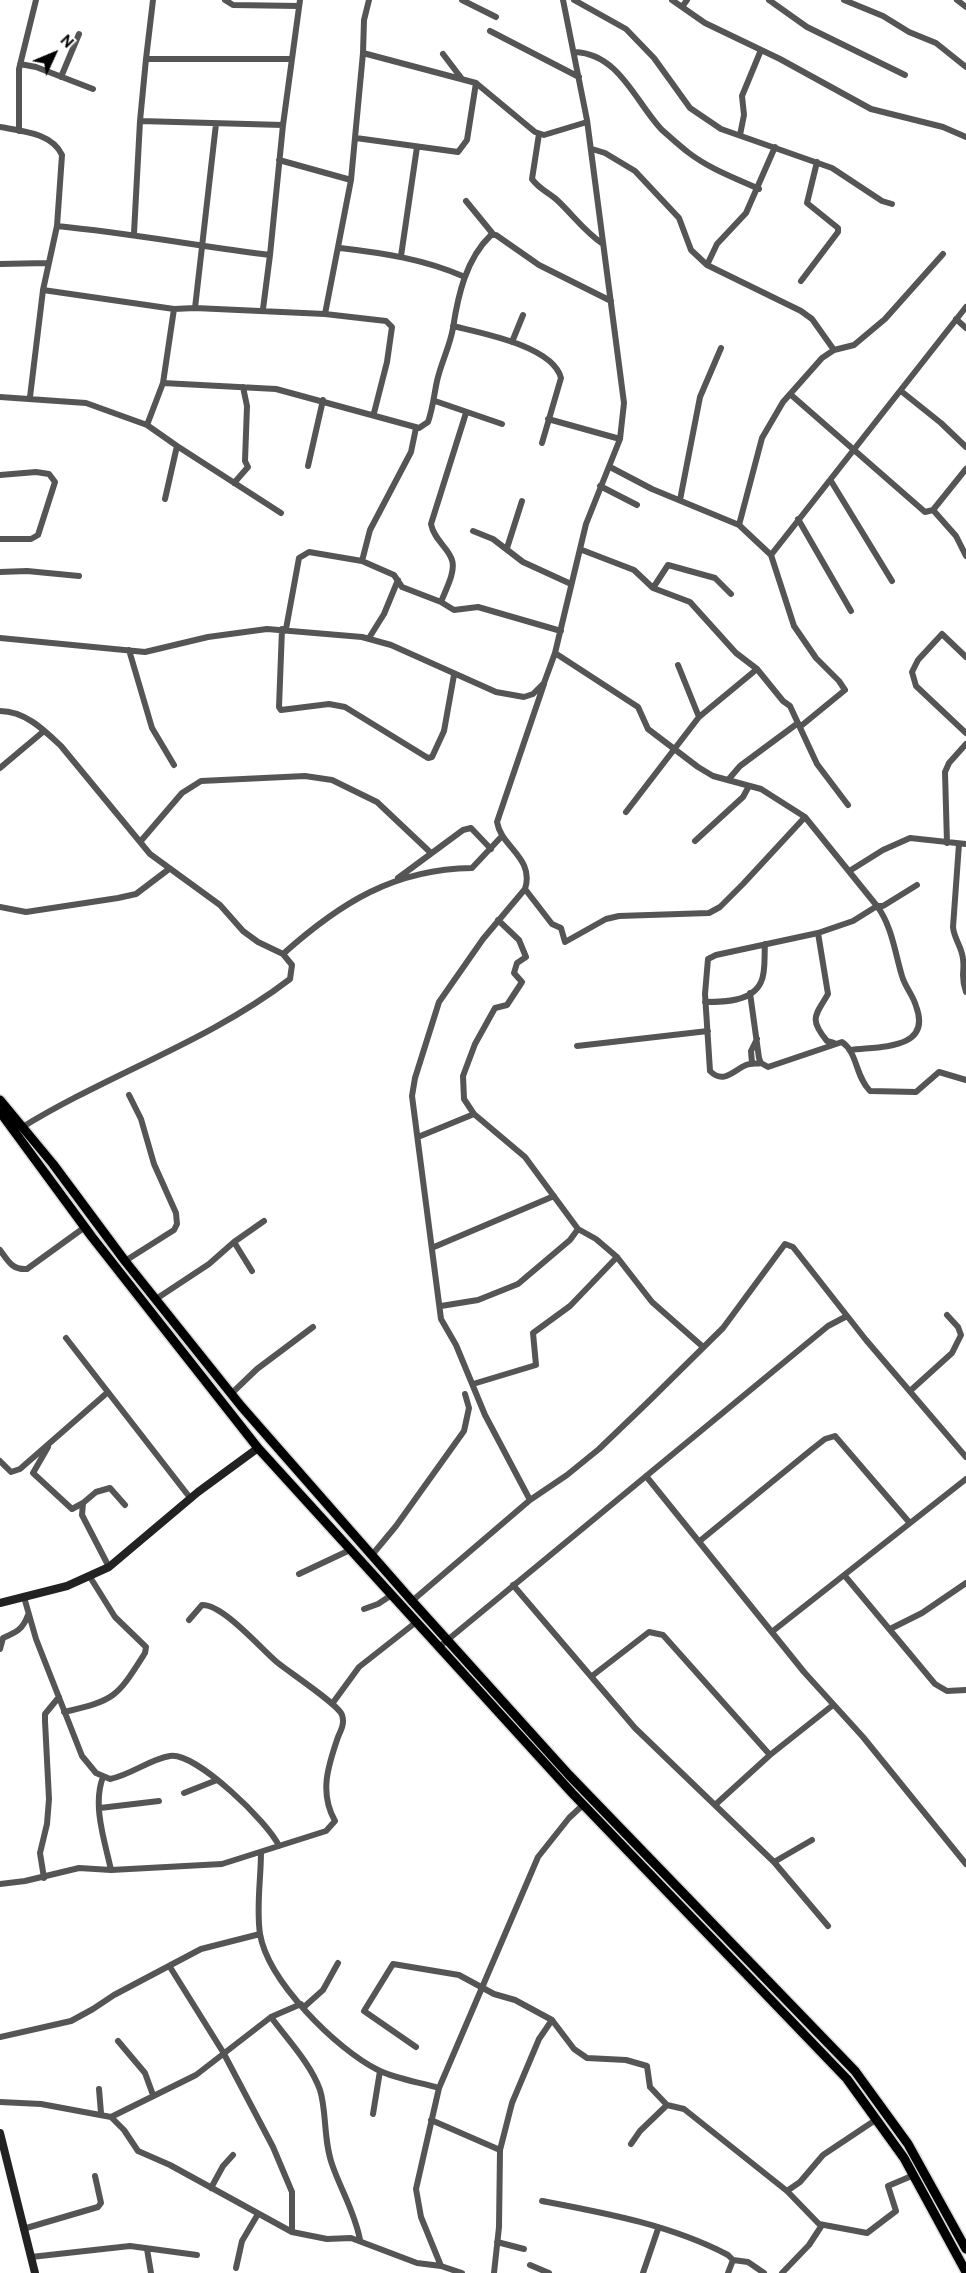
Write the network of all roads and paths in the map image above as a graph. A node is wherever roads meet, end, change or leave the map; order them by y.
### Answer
1 (36, 0) edge
2 (153, 0) edge
3 (225, 0) edge
4 (369, 0) edge
5 (462, 0) edge
6 (563, 0) edge
7 (574, 0) edge
8 (672, 0) edge
9 (687, 0) edge
10 (769, 0) edge
11 (844, 0) edge
12 (957, 0) edge
13 (299, 3) edge
14 (966, 7) edge
15 (682, 8) junction
16 (496, 17) dead end
17 (490, 31) dead end
18 (79, 34) dead end
19 (761, 50) junction
20 (575, 52) junction
21 (363, 53) junction
22 (443, 54) dead end
23 (146, 59) junction
24 (291, 59) junction
25 (20, 64) junction
26 (966, 67) edge
27 (905, 75) dead end
28 (579, 77) junction
29 (61, 78) junction
30 (462, 79) junction
31 (476, 82) junction
32 (93, 89) dead end
33 (140, 121) junction
34 (587, 122) junction
35 (216, 124) junction
36 (283, 125) junction
37 (0, 127) edge
38 (19, 131) junction
39 (539, 134) junction
40 (741, 135) junction
41 (966, 137) edge
42 (356, 138) junction
43 (417, 147) junction
44 (775, 147) junction
45 (592, 149) junction
46 (279, 160) junction
47 (817, 162) junction
48 (351, 180) junction
49 (759, 189) junction
50 (466, 201) dead end
51 (892, 204) dead end
52 (57, 226) junction
53 (134, 233) junction
54 (494, 234) junction
55 (603, 244) junction
56 (201, 247) junction
57 (340, 248) junction
58 (943, 254) dead end
59 (270, 255) junction
60 (401, 256) junction
61 (47, 263) junction
62 (0, 264) edge
63 (707, 265) junction
64 (465, 277) junction
65 (801, 281) dead end
66 (43, 290) junction
67 (611, 301) junction
68 (966, 307) edge
69 (195, 308) junction
70 (174, 309) junction
71 (263, 309) junction
72 (326, 314) junction
73 (523, 315) dead end
74 (956, 319) junction
75 (453, 327) junction
76 (966, 328) edge
77 (512, 342) junction
78 (721, 348) dead end
79 (834, 350) junction
80 (163, 383) junction
81 (243, 387) junction
82 (901, 391) junction
83 (790, 394) junction
84 (0, 397) edge
85 (30, 397) junction
86 (323, 400) junction
87 (435, 401) junction
88 (466, 412) junction
89 (374, 413) junction
90 (549, 419) junction
91 (147, 424) junction
92 (502, 424) dead end
93 (416, 428) junction
94 (620, 439) junction
95 (542, 442) dead end
96 (177, 446) junction
97 (966, 447) edge
98 (853, 452) junction
99 (308, 466) dead end
100 (610, 467) junction
101 (966, 469) edge
102 (0, 476) edge
103 (831, 481) junction
104 (234, 483) junction
105 (600, 486) junction
106 (165, 499) dead end
107 (680, 500) junction
108 (522, 501) dead end
109 (637, 505) dead end
110 (933, 510) junction
111 (281, 513) dead end
112 (798, 519) junction
113 (738, 525) junction
114 (473, 531) dead end
115 (0, 539) edge
116 (507, 548) junction
117 (582, 550) junction
118 (771, 555) junction
119 (966, 556) edge
120 (362, 561) junction
121 (0, 572) edge
122 (79, 576) dead end
123 (398, 580) junction
124 (892, 581) dead end
125 (571, 584) junction
126 (653, 588) junction
127 (731, 594) dead end
128 (441, 602) junction
129 (851, 611) dead end
130 (284, 629) junction
131 (561, 631) junction
132 (0, 638) edge
133 (369, 638) junction
134 (129, 650) junction
135 (555, 653) junction
136 (966, 657) edge
137 (678, 665) dead end
138 (758, 669) junction
139 (454, 675) junction
140 (544, 683) junction
141 (0, 711) edge
142 (699, 717) junction
143 (800, 724) junction
144 (44, 730) junction
145 (966, 733) edge
146 (966, 744) edge
147 (675, 750) junction
148 (174, 765) dead end
149 (0, 768) edge
150 (728, 780) junction
151 (749, 786) junction
152 (849, 805) dead end
153 (626, 812) dead end
154 (805, 817) junction
155 (502, 836) junction
156 (695, 841) dead end
157 (140, 842) junction
158 (947, 843) junction
159 (963, 844) edge
160 (491, 849) junction
161 (431, 853) junction
162 (169, 869) junction
163 (850, 870) junction
164 (395, 880) junction
165 (916, 885) dead end
166 (525, 889) junction
167 (877, 906) junction
168 (0, 907) edge
169 (498, 920) junction
170 (818, 933) junction
171 (765, 944) junction
172 (284, 954) junction
173 (964, 982) edge
174 (966, 992) edge
175 (750, 993) junction
176 (705, 1002) junction
177 (708, 1031) junction
178 (758, 1039) junction
179 (834, 1043) junction
180 (577, 1046) dead end
181 (850, 1050) junction
182 (761, 1063) junction
183 (752, 1064) junction
184 (966, 1080) edge
185 (129, 1095) dead end
186 (0, 1101) edge
187 (0, 1112) edge
188 (474, 1114) junction
189 (18, 1130) junction
190 (418, 1137) junction
191 (554, 1196) junction
192 (264, 1221) dead end
193 (85, 1227) junction
194 (578, 1229) junction
195 (234, 1242) junction
196 (434, 1247) junction
197 (0, 1250) edge
198 (616, 1257) junction
199 (125, 1261) junction
200 (252, 1271) dead end
201 (156, 1299) junction
202 (441, 1306) junction
203 (947, 1315) dead end
204 (847, 1316) junction
205 (313, 1328) dead end
206 (66, 1338) dead end
207 (702, 1346) junction
208 (473, 1384) junction
209 (910, 1391) junction
210 (108, 1392) junction
211 (231, 1393) junction
212 (465, 1394) dead end
213 (48, 1447) junction
214 (258, 1448) junction
215 (966, 1457) edge
216 (0, 1461) edge
217 (646, 1476) junction
218 (966, 1479) edge
219 (191, 1498) junction
220 (530, 1500) junction
221 (83, 1503) junction
222 (125, 1505) dead end
223 (909, 1522) junction
224 (701, 1540) junction
225 (350, 1551) junction
226 (372, 1555) junction
227 (109, 1567) junction
228 (299, 1574) dead end
229 (845, 1576) junction
230 (90, 1577) junction
231 (966, 1583) edge
232 (513, 1585) junction
233 (390, 1596) junction
234 (24, 1597) junction
235 (412, 1601) junction
236 (0, 1603) edge
237 (364, 1609) dead end
238 (29, 1614) junction
239 (189, 1620) dead end
240 (415, 1623) junction
241 (890, 1629) junction
242 (773, 1631) junction
243 (443, 1644) junction
244 (0, 1648) edge
245 (592, 1676) junction
246 (966, 1690) edge
247 (58, 1697) junction
248 (332, 1704) junction
249 (833, 1706) junction
250 (64, 1712) junction
251 (770, 1755) junction
252 (103, 1777) junction
253 (217, 1780) junction
254 (184, 1793) dead end
255 (159, 1801) dead end
256 (584, 1804) junction
257 (715, 1805) junction
258 (100, 1808) junction
259 (812, 1840) dead end
260 (279, 1846) junction
261 (261, 1852) junction
262 (774, 1862) junction
263 (966, 1864) edge
264 (111, 1870) junction
265 (44, 1878) junction
266 (0, 1884) edge
267 (828, 1926) dead end
268 (260, 1934) junction
269 (338, 1963) dead end
270 (170, 1967) junction
271 (484, 1987) junction
272 (302, 2005) junction
273 (271, 2017) junction
274 (552, 2020) junction
275 (0, 2037) edge
276 (118, 2041) dead end
277 (416, 2047) dead end
278 (224, 2052) junction
279 (380, 2071) junction
280 (439, 2088) junction
281 (99, 2089) dead end
282 (153, 2095) junction
283 (0, 2102) edge
284 (667, 2105) junction
285 (101, 2113) junction
286 (373, 2114) dead end
287 (111, 2117) junction
288 (877, 2119) junction
289 (431, 2120) junction
290 (0, 2133) edge
291 (1, 2144) edge
292 (631, 2144) dead end
293 (500, 2150) junction
294 (913, 2153) junction
295 (233, 2155) dead end
296 (904, 2158) junction
297 (914, 2175) junction
298 (95, 2176) dead end
299 (211, 2188) junction
300 (787, 2191) junction
301 (542, 2201) dead end
302 (258, 2214) junction
303 (822, 2225) junction
304 (23, 2229) junction
305 (658, 2229) junction
306 (292, 2232) junction
307 (360, 2240) junction
308 (497, 2242) junction
309 (147, 2249) junction
310 (524, 2249) dead end
311 (966, 2249) edge
312 (197, 2255) dead end
313 (31, 2257) junction
314 (733, 2260) junction
315 (530, 2265) dead end
316 (441, 2266) junction
317 (236, 2268) dead end
318 (966, 2272) edge
319 (35, 2273) edge
320 (151, 2273) edge
321 (462, 2273) edge
322 (494, 2273) edge
323 (549, 2273) edge
324 (643, 2273) edge
325 (728, 2273) edge
326 (764, 2273) edge
327 (782, 2273) edge

1 - 25 street
2 - 23 street
3 - 13 street
4 - 21 street
5 - 16 street
6 - 20 street
7 - 40 street
8 - 15 street
9 - 15 street
10 - 27 street
11 - 26 street
12 - 14 street
13 - 24 street
15 - 19 street
17 - 28 street
18 - 29 street
19 - 40 street
19 - 41 street
20 - 28 street
20 - 49 street
21 - 30 street
21 - 42 street
22 - 30 street
23 - 24 street
23 - 33 street
24 - 36 street
25 - 29 street
25 - 38 street
28 - 34 street
29 - 32 street
30 - 31 street
31 - 39 street
31 - 43 street
33 - 35 street
33 - 53 street
34 - 39 street
34 - 45 street
35 - 36 street
35 - 56 street
36 - 46 street
37 - 38 street
38 - 52 street
39 - 55 street
40 - 44 street
42 - 43 street
42 - 48 street
43 - 60 street
44 - 47 street
44 - 49 street
45 - 55 street
45 - 63 street
46 - 48 street
46 - 59 street
47 - 51 street
47 - 65 street
48 - 57 street
49 - 63 street
50 - 54 street
52 - 53 street
52 - 61 street
53 - 56 street
54 - 64 street
54 - 67 street
55 - 67 street
56 - 59 street
56 - 69 street
57 - 60 street
57 - 72 street
58 - 79 street
59 - 71 street
60 - 64 street
61 - 62 street
61 - 66 street
63 - 79 street
64 - 75 street
66 - 70 street
66 - 85 street
67 - 94 street
68 - 74 street
69 - 70 street
69 - 71 street
70 - 80 street
71 - 72 street
72 - 89 street
73 - 77 street
74 - 76 street
74 - 82 street
75 - 77 street
75 - 87 street
77 - 90 street
78 - 107 street
79 - 83 street
80 - 81 street
80 - 91 street
81 - 86 street
81 - 104 street
82 - 97 street
82 - 98 street
83 - 98 street
83 - 113 street
84 - 85 street
85 - 91 street
86 - 89 street
86 - 99 street
87 - 88 street
87 - 93 street
88 - 92 street
88 - 128 street
89 - 93 street
90 - 94 street
90 - 95 street
91 - 96 street
93 - 120 street
94 - 100 street
96 - 104 street
96 - 106 street
98 - 103 street
98 - 110 street
100 - 105 street
100 - 107 street
101 - 110 street
102 - 115 street
103 - 112 street
103 - 124 street
104 - 111 street
105 - 109 street
105 - 117 street
107 - 113 street
108 - 116 street
110 - 119 street
112 - 118 street
112 - 129 street
113 - 118 street
114 - 116 street
116 - 125 street
117 - 125 street
117 - 126 street
118 - 143 street
120 - 123 street
120 - 130 street
121 - 122 street
123 - 128 street
123 - 133 street
125 - 131 street
126 - 127 street
126 - 138 street
128 - 131 street
130 - 133 street
130 - 134 street
130 - 139 street
131 - 135 street
132 - 134 street
133 - 139 street
134 - 148 street
135 - 140 street
135 - 147 street
136 - 145 street
137 - 142 street
138 - 142 street
138 - 143 street
139 - 140 street
140 - 155 street
141 - 144 street
142 - 147 street
143 - 150 street
143 - 152 street
144 - 149 street
144 - 157 street
146 - 158 street
147 - 150 street
147 - 153 street
150 - 151 street
151 - 154 street
151 - 156 street
154 - 163 street
154 - 166 street
155 - 160 street
155 - 166 street
157 - 161 street
157 - 162 street
158 - 159 street
158 - 163 street
159 - 173 street
160 - 161 street
160 - 164 street
161 - 164 street
162 - 168 street
162 - 172 street
163 - 167 street
164 - 172 street
165 - 167 street
166 - 169 street
167 - 170 street
167 - 181 street
169 - 188 street
169 - 190 street
170 - 171 street
170 - 179 street
171 - 175 street
171 - 176 street
172 - 189 street
173 - 174 street
175 - 176 street
175 - 178 street
176 - 177 street
177 - 180 street
177 - 183 street
178 - 182 street
178 - 183 street
179 - 181 street
179 - 182 street
181 - 184 street
182 - 183 street
185 - 199 street
186 - 189 main road
187 - 189 main road
188 - 190 street
188 - 191 street
189 - 193 main road
189 - 199 main road
190 - 196 street
191 - 194 street
191 - 196 street
192 - 195 street
193 - 197 street
193 - 214 main road
194 - 198 street
194 - 202 street
195 - 200 street
195 - 201 street
196 - 202 street
198 - 207 street
198 - 208 street
199 - 201 main road
201 - 211 main road
202 - 208 street
203 - 209 street
204 - 207 street
204 - 209 street
204 - 217 street
205 - 211 street
206 - 210 street
207 - 220 street
208 - 220 street
209 - 215 street
210 - 213 street
210 - 219 street
211 - 226 main road
212 - 226 street
213 - 216 street
213 - 221 street
214 - 219 street
214 - 225 main road
217 - 224 street
217 - 232 street
218 - 223 street
219 - 227 street
220 - 235 street
221 - 222 street
221 - 227 street
223 - 224 street
223 - 229 street
224 - 242 street
225 - 228 street
225 - 233 main road
226 - 235 main road
227 - 230 street
229 - 241 street
229 - 242 street
230 - 234 street
230 - 250 street
231 - 241 street
232 - 243 street
232 - 245 street
233 - 237 street
233 - 240 main road
234 - 236 street
234 - 238 street
235 - 243 main road
238 - 244 street
238 - 247 street
239 - 248 street
240 - 243 main road
240 - 248 street
241 - 246 street
242 - 249 street
243 - 256 main road
243 - 294 main road
245 - 251 street
245 - 257 street
247 - 250 street
247 - 265 street
248 - 260 street
249 - 251 street
249 - 263 street
250 - 252 street
251 - 257 street
252 - 253 street
252 - 258 street
253 - 254 street
253 - 260 street
255 - 258 street
256 - 271 street
256 - 288 main road
257 - 262 street
258 - 264 street
259 - 262 street
260 - 261 street
261 - 264 street
261 - 268 street
262 - 267 street
264 - 265 street
265 - 266 street
268 - 270 street
268 - 272 street
269 - 272 street
270 - 275 street
270 - 278 street
271 - 274 street
271 - 277 street
271 - 280 street
272 - 273 street
272 - 279 street
273 - 278 street
273 - 307 street
274 - 284 street
274 - 293 street
276 - 282 street
278 - 282 street
278 - 306 street
279 - 280 street
279 - 286 street
280 - 289 street
281 - 285 street
282 - 287 street
283 - 285 street
284 - 292 street
284 - 300 street
285 - 287 street
287 - 299 street
288 - 296 main road
288 - 300 street
289 - 293 street
289 - 316 street
290 - 291 street
291 - 304 street
293 - 308 street
294 - 296 main road
294 - 311 main road
295 - 299 street
296 - 297 main road
297 - 303 street
297 - 318 main road
298 - 304 street
299 - 302 street
300 - 303 street
301 - 305 street
302 - 306 street
302 - 317 street
303 - 327 street
304 - 313 street
305 - 314 street
305 - 324 street
306 - 307 street
307 - 316 street
308 - 310 street
308 - 322 street
309 - 312 street
309 - 313 street
309 - 320 street
313 - 319 street
314 - 325 street
314 - 326 street
315 - 323 street
316 - 321 street

